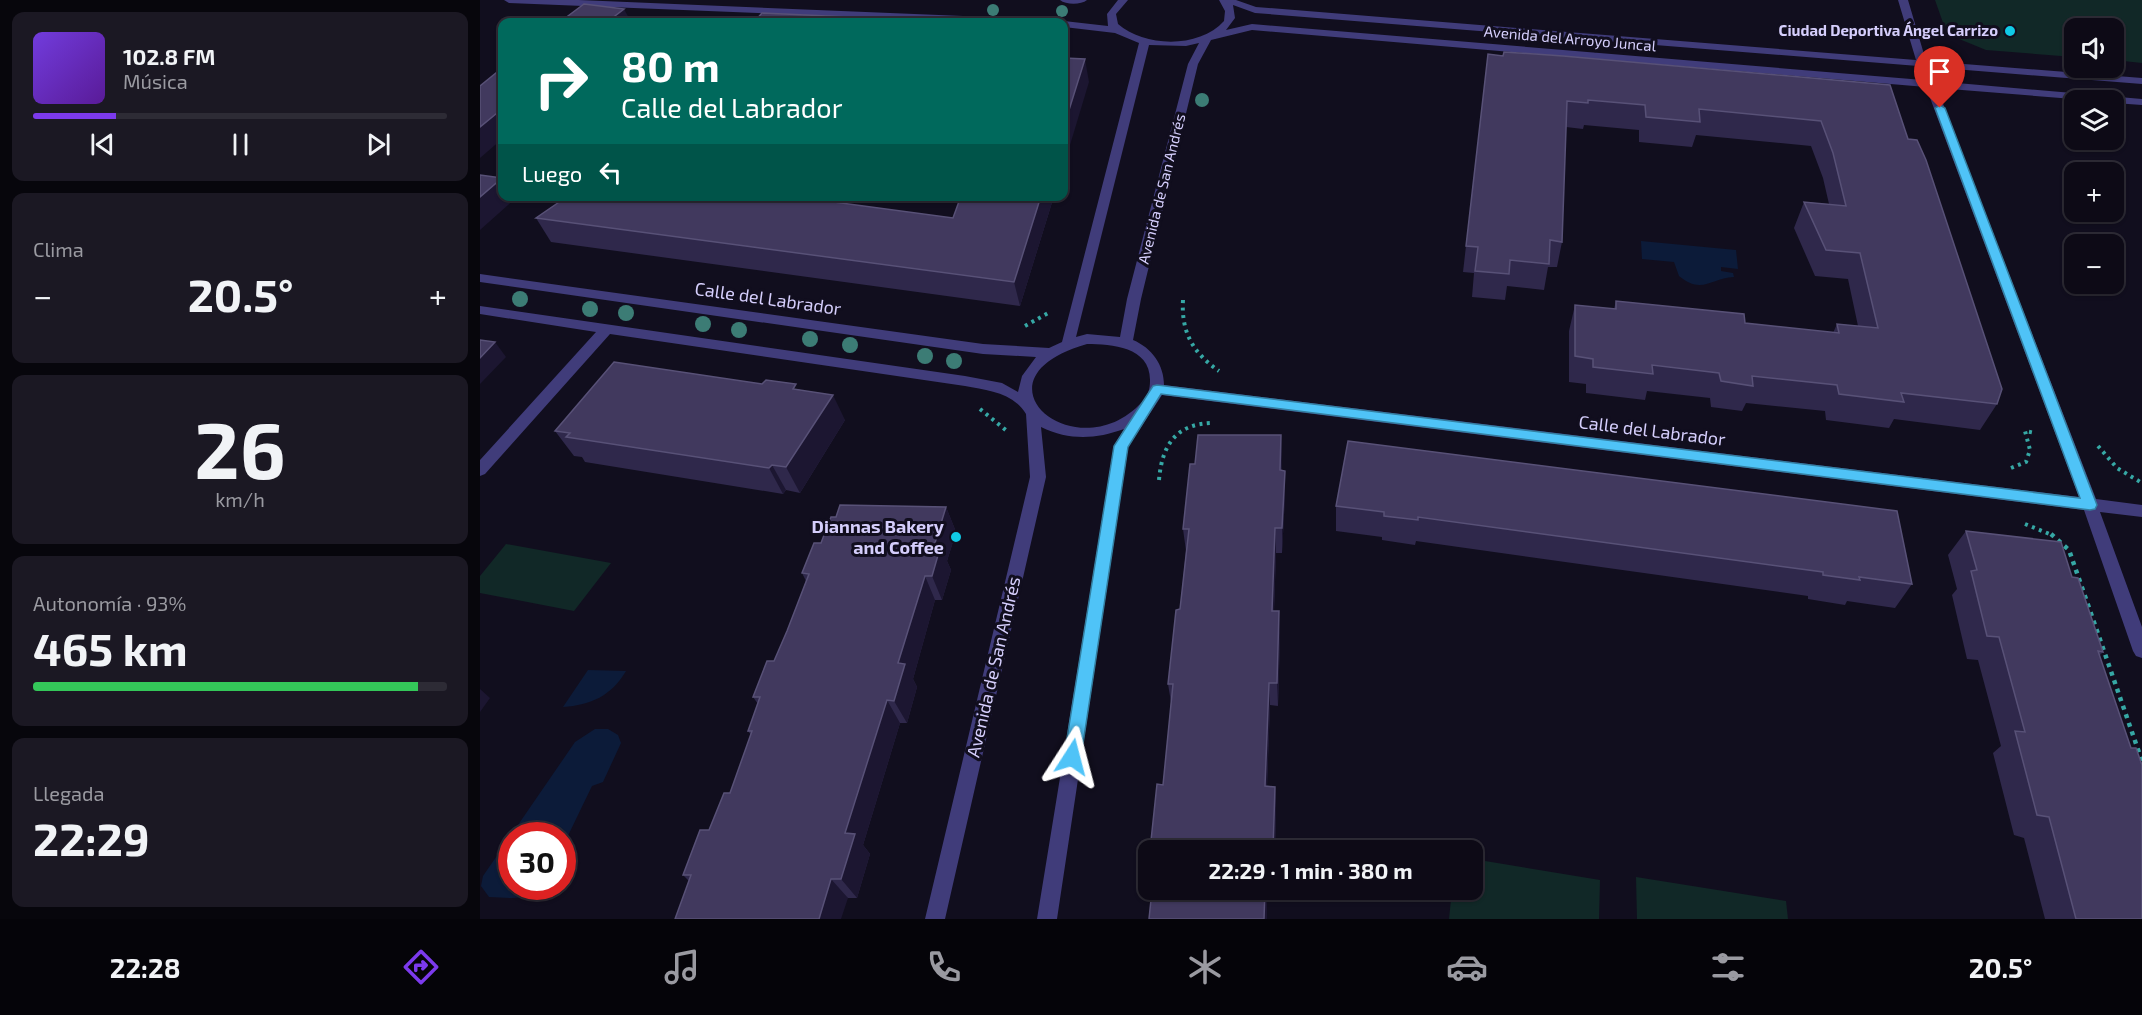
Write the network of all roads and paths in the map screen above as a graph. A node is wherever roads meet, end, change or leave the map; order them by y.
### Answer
1 (509, 0) edge
2 (1065, 0) edge
3 (1082, 0) edge
4 (1123, 0) edge
5 (1226, 0) edge
6 (1902, 0) edge
7 (585, 4) junction
8 (569, 16) edge
9 (935, 18) edge
10 (1068, 24) edge
11 (1117, 30) junction
12 (1207, 38) junction
13 (1144, 43) junction
14 (1922, 63) junction
15 (2142, 81) edge
16 (1932, 85) junction
17 (2142, 102) edge
18 (480, 278) edge
19 (1183, 300) dead end
20 (1053, 305) dead end
21 (480, 310) edge
22 (1020, 328) dead end
23 (606, 329) junction
24 (1125, 343) junction
25 (1068, 344) junction
26 (1050, 352) junction
27 (1226, 374) dead end
28 (1157, 389) junction
29 (976, 406) dead end
30 (1030, 409) junction
31 (1143, 411) junction
32 (1220, 423) dead end
33 (1009, 434) dead end
34 (2064, 437) junction
35 (480, 470) edge
36 (2007, 470) dead end
37 (1159, 480) dead end
38 (2142, 483) edge
39 (2090, 505) junction
40 (2142, 511) edge
41 (2021, 522) dead end
42 (2142, 651) edge
43 (2142, 761) edge
44 (935, 919) edge
45 (1047, 919) edge

1 - 7 street
2 - 3 street
4 - 11 street
5 - 12 street
5 - 14 street, Avenida del Arroyo Juncal
6 - 14 street
7 - 8 street
7 - 9 street
10 - 11 street
11 - 13 street
12 - 13 street, Avenida del Arroyo Juncal
12 - 16 street, Avenida del Arroyo Juncal
12 - 24 street, Avenida de San Andrés
13 - 25 street
14 - 15 street, Avenida del Arroyo Juncal
14 - 16 street
16 - 17 street, Avenida del Arroyo Juncal
16 - 34 street
18 - 26 street, Calle del Labrador
19 - 27 path
20 - 22 path
21 - 23 street
23 - 30 street
23 - 35 street
24 - 25 street
24 - 28 street
25 - 26 street
26 - 30 street
28 - 31 street
28 - 39 street, Calle del Labrador
29 - 33 path
30 - 31 street
30 - 44 street, Avenida de San Andrés
31 - 45 street
32 - 37 path
34 - 36 path
34 - 38 path
34 - 39 street
39 - 40 street, Calle del Labrador
39 - 42 street
41 - 43 path

